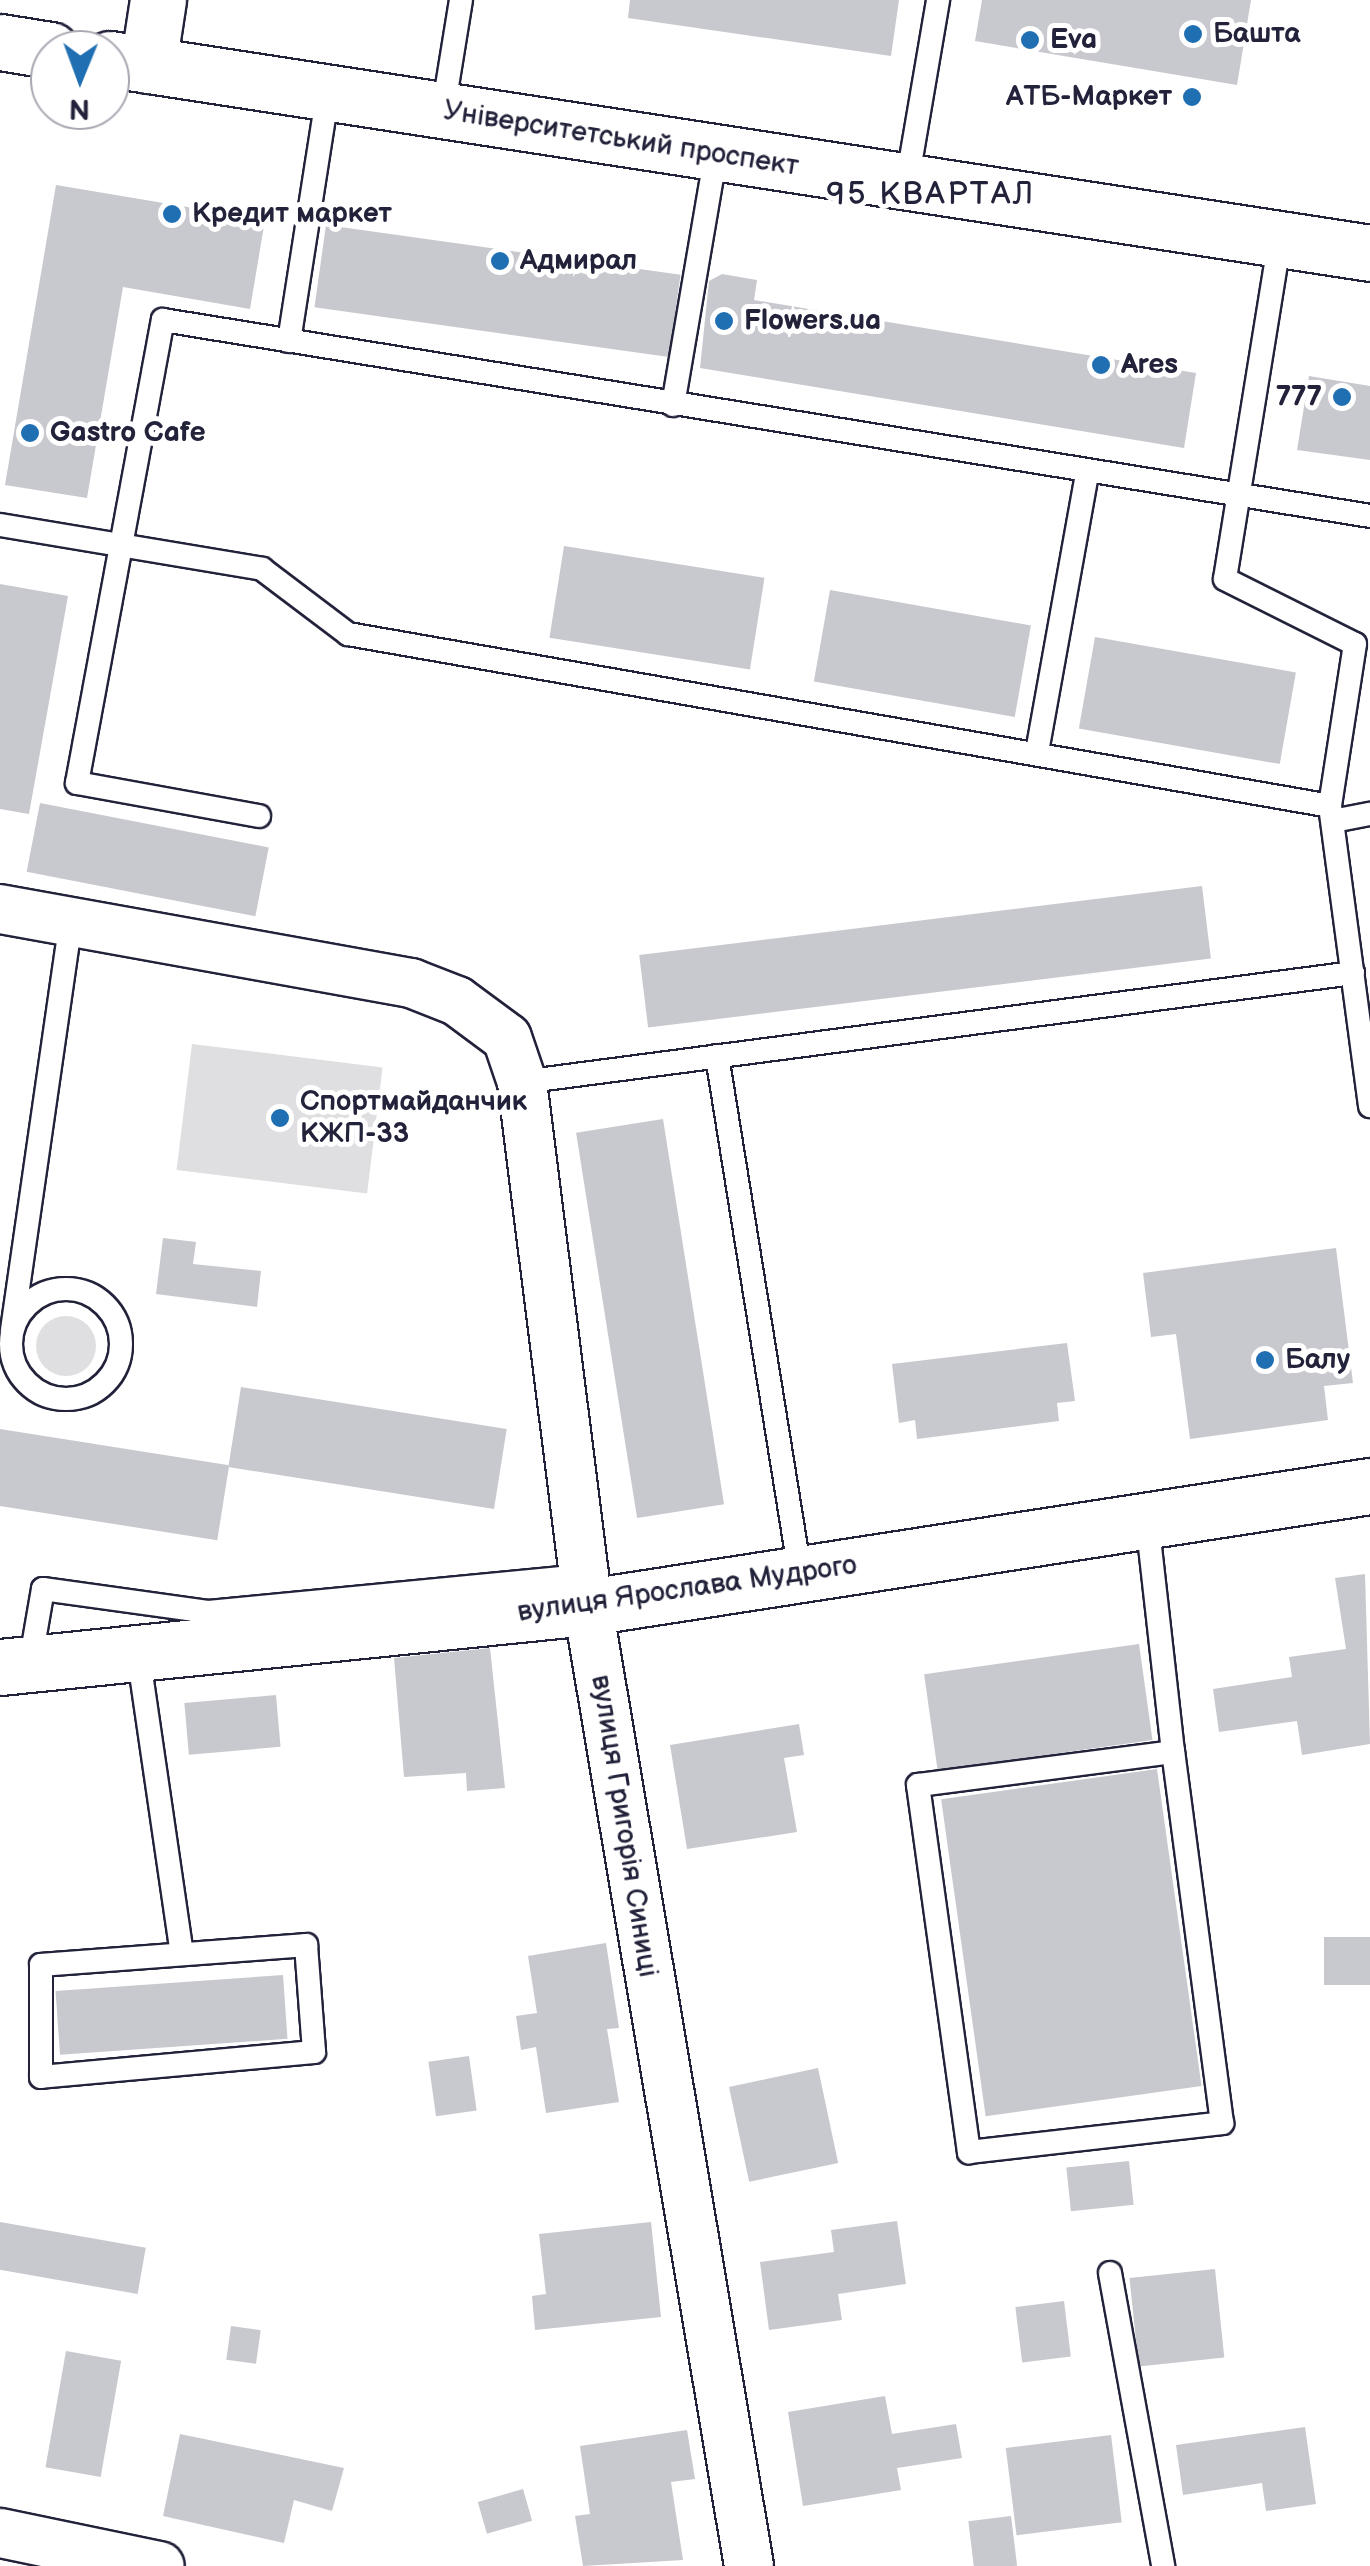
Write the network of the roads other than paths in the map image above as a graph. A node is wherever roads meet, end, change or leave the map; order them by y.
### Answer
1 (158, 0) edge
2 (461, 0) edge
3 (938, 0) edge
4 (0, 42) edge
5 (30, 47) edge
6 (130, 60) edge
7 (130, 62) edge
8 (328, 93) junction
9 (443, 112) junction
10 (716, 152) junction
11 (906, 182) junction
12 (1280, 239) junction
13 (1370, 253) edge
14 (289, 341) junction
15 (673, 405) junction
16 (1087, 472) junction
17 (1238, 497) junction
18 (1370, 516) edge
19 (0, 525) edge
20 (123, 545) junction
21 (1362, 642) edge
22 (1037, 752) junction
23 (1331, 813) junction
24 (1370, 814) edge
25 (259, 816) dead end
26 (0, 909) edge
27 (70, 923) junction
28 (1352, 973) junction
29 (717, 1056) junction
30 (522, 1082) junction
31 (1370, 1106) edge
32 (12, 1330) junction
33 (1370, 1486) edge
34 (1147, 1520) junction
35 (800, 1573) junction
36 (586, 1591) junction
37 (138, 1653) junction
38 (15, 1666) edge
39 (1174, 1752) junction
40 (182, 1953) junction
41 (1110, 2273) dead end
42 (0, 2533) edge
43 (160, 2566) edge
44 (749, 2566) edge
45 (1163, 2566) edge

1 - 6 street
2 - 9 lane
3 - 11 lane
4 - 5 street
7 - 8 street, Університетський проспект
8 - 9 street, Університетський проспект
8 - 14 lane
9 - 10 street, Університетський проспект
10 - 11 street, Університетський проспект
10 - 15 lane
11 - 12 street, Університетський проспект
12 - 13 street, Університетський проспект
12 - 17 lane
14 - 15 lane
14 - 20 lane
15 - 16 lane
16 - 17 lane
16 - 22 lane
17 - 18 lane
17 - 21 lane
19 - 20 lane
20 - 22 lane
20 - 25 lane
21 - 23 lane
22 - 23 lane
23 - 24 lane
23 - 28 lane
26 - 27 street, вулиця Григорія Синиці
27 - 30 street, вулиця Григорія Синиці
27 - 32 lane
28 - 29 lane
28 - 31 lane
29 - 30 lane
29 - 35 lane
30 - 36 street, вулиця Григорія Синиці
32 - 32 lane
33 - 34 street, вулиця Ярослава Мудрого
34 - 35 street, вулиця Ярослава Мудрого
34 - 39 lane
35 - 36 street, вулиця Ярослава Мудрого
36 - 37 street, вулиця Ярослава Мудрого
36 - 38 lane
36 - 44 street, вулиця Григорія Синиці
37 - 38 street, вулиця Ярослава Мудрого
37 - 40 lane
39 - 39 lane
40 - 40 lane
41 - 45 lane
42 - 43 street

